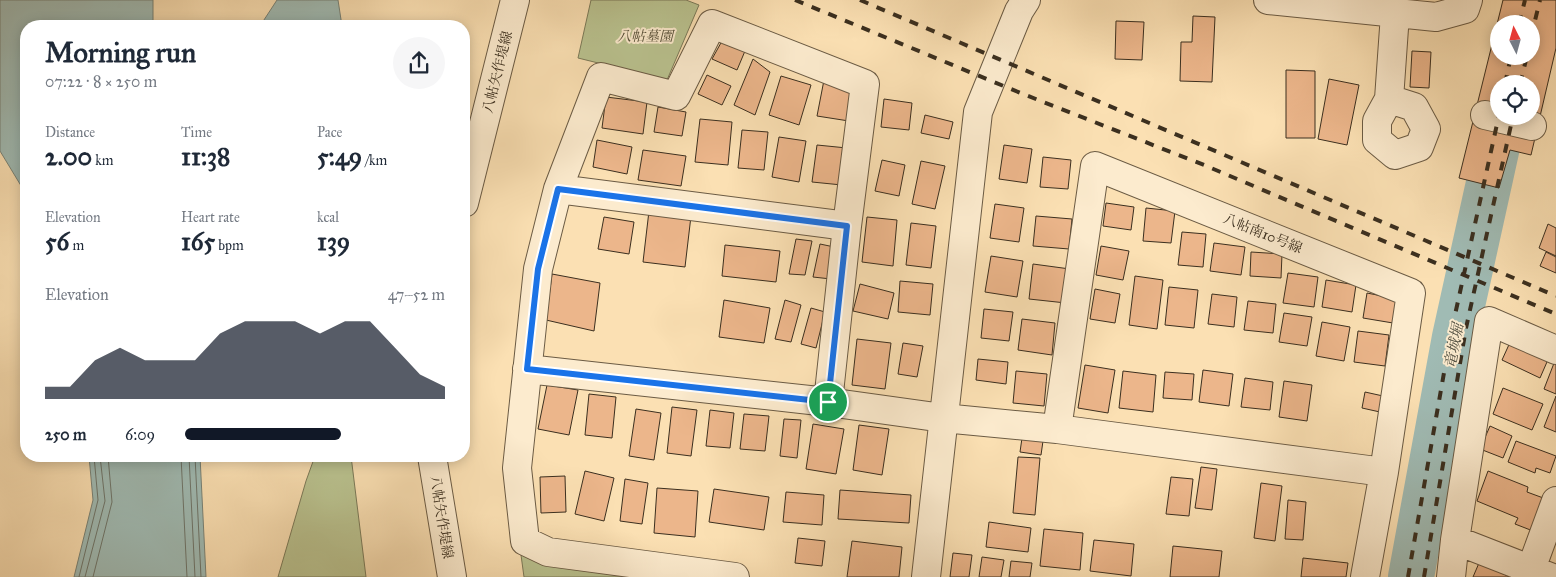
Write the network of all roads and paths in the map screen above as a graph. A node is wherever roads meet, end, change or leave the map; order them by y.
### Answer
1 (515, 0) edge
2 (1026, 0) edge
3 (1268, 0) edge
4 (1467, 5) edge
5 (1395, 14) junction
6 (1389, 98) dead end
7 (1485, 115) dead end
8 (1532, 126) dead end
9 (470, 179) edge
10 (558, 189) junction
11 (847, 226) junction
12 (1556, 350) edge
13 (527, 369) junction
14 (828, 402) junction
15 (944, 418) junction
16 (1057, 429) junction
17 (433, 462) edge
18 (1384, 472) junction
19 (1556, 501) edge
20 (1455, 540) junction
21 (1540, 573) edge
22 (452, 577) edge
23 (735, 577) edge
24 (926, 577) edge
25 (1365, 577) edge
26 (1451, 577) edge

1 - 9 street, 八帖矢作堤線
2 - 15 street
3 - 5 street
4 - 5 street
5 - 6 street
7 - 8 street
10 - 11 street
10 - 11 street
10 - 13 street
11 - 14 street
12 - 20 street
13 - 14 street
13 - 23 street
14 - 15 street
15 - 16 street
15 - 24 street
16 - 18 street
16 - 18 street, 八帖南10号線
17 - 22 street, 八帖矢作堤線
18 - 25 street, 八帖南10号線
19 - 21 street
20 - 21 street
20 - 26 street

